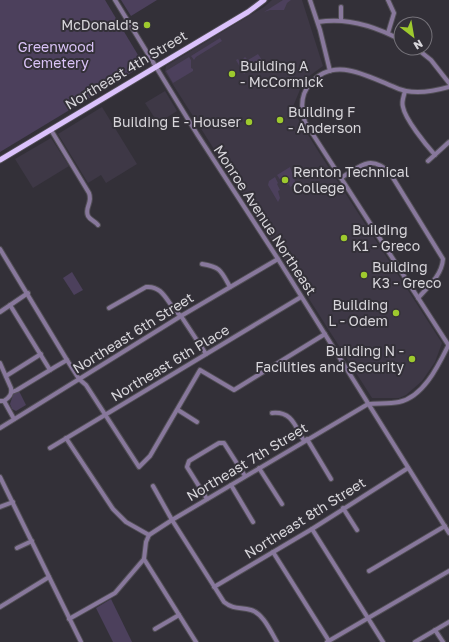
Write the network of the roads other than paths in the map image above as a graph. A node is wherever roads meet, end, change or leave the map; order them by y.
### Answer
1 (115, 0) edge
2 (264, 0) edge
3 (310, 0) edge
4 (388, 0) edge
5 (341, 6) dead end
6 (341, 20) junction
7 (318, 22) junction
8 (388, 33) junction
9 (393, 36) edge
10 (426, 56) edge
11 (156, 67) junction
12 (330, 71) junction
13 (449, 83) edge
14 (449, 87) edge
15 (405, 91) junction
16 (51, 130) junction
17 (449, 142) edge
18 (435, 155) junction
19 (0, 160) edge
20 (428, 161) dead end
21 (341, 178) junction
22 (98, 225) dead end
23 (0, 249) edge
24 (278, 259) junction
25 (202, 264) dead end
26 (230, 287) junction
27 (28, 293) junction
28 (302, 297) junction
29 (418, 298) junction
30 (10, 305) junction
31 (109, 308) dead end
32 (0, 312) edge
33 (181, 316) junction
34 (325, 334) junction
35 (449, 345) edge
36 (41, 354) junction
37 (206, 354) junction
38 (67, 360) junction
39 (195, 361) junction
40 (0, 363) edge
41 (50, 370) junction
42 (200, 370) junction
43 (6, 376) junction
44 (79, 379) junction
45 (12, 392) junction
46 (2, 401) edge
47 (368, 404) junction
48 (178, 410) junction
49 (272, 414) dead end
50 (106, 415) junction
51 (14, 419) junction
52 (197, 422) dead end
53 (0, 428) edge
54 (66, 438) junction
55 (306, 440) junction
56 (50, 448) dead end
57 (259, 468) junction
58 (408, 468) junction
59 (245, 476) junction
60 (0, 477) edge
61 (332, 479) dead end
62 (230, 485) junction
63 (153, 486) dead end
64 (207, 499) junction
65 (13, 502) junction
66 (282, 504) dead end
67 (0, 507) edge
68 (343, 508) junction
69 (172, 520) junction
70 (253, 522) dead end
71 (445, 526) junction
72 (312, 529) junction
73 (357, 530) dead end
74 (449, 533) edge
75 (149, 535) junction
76 (32, 541) junction
77 (17, 548) dead end
78 (273, 552) junction
79 (144, 559) junction
80 (369, 571) dead end
81 (449, 571) edge
82 (49, 577) junction
83 (214, 587) junction
84 (0, 607) edge
85 (179, 615) junction
86 (368, 618) junction
87 (69, 619) junction
88 (449, 622) edge
89 (155, 629) dead end
90 (435, 630) junction
91 (328, 641) edge
92 (81, 642) edge
93 (196, 642) edge
94 (277, 642) edge
95 (383, 642) edge
96 (415, 642) edge
97 (443, 642) edge

1 - 11 street, Monroe Avenue Northeast
2 - 11 main road, Northeast 4th Street
3 - 7 street
4 - 8 street
5 - 6 street
6 - 7 street
6 - 8 street
7 - 12 street
8 - 9 street
10 - 13 street
11 - 16 main road, Northeast 4th Street
11 - 24 street, Monroe Avenue Northeast
12 - 15 street
12 - 21 street
14 - 15 street
15 - 18 street
16 - 19 main road, Northeast 4th Street
16 - 22 street
17 - 18 street
18 - 20 street
21 - 29 street
21 - 29 street
23 - 27 street
24 - 26 street, Northeast 6th Street
24 - 28 street, Monroe Avenue Northeast
25 - 26 street
26 - 33 street, Northeast 6th Street
27 - 30 street
27 - 38 street
28 - 34 street, Monroe Avenue Northeast
28 - 37 street, Northeast 6th Place
29 - 35 street
30 - 32 street
30 - 36 street
31 - 33 street
33 - 37 street
33 - 44 street, Northeast 6th Street
34 - 42 street
34 - 47 street, Monroe Avenue Northeast
35 - 47 street, Northeast 7th Street
36 - 41 street
36 - 43 street
37 - 39 street, Northeast 6th Place
38 - 41 street
38 - 44 street
39 - 42 street
39 - 50 street, Northeast 6th Place
40 - 43 street
41 - 45 street
42 - 48 street
43 - 45 street
44 - 50 street
44 - 51 street, Northeast 6th Street
45 - 46 street
46 - 51 street
47 - 55 street, Northeast 7th Street
47 - 58 street, Monroe Avenue Northeast
48 - 50 street
48 - 52 street
49 - 55 street
50 - 54 street, Northeast 6th Place
51 - 53 street, Northeast 6th Street
54 - 56 street, Northeast 6th Place
54 - 75 street
55 - 57 street, Northeast 7th Street
55 - 61 street
57 - 59 street, Northeast 7th Street
57 - 66 street
58 - 68 street, Northeast 8th Street
58 - 71 street, Monroe Avenue Northeast
59 - 62 street, Northeast 7th Street
59 - 64 street
60 - 65 street
62 - 64 street, Northeast 7th Street
62 - 70 street
63 - 69 street
64 - 69 street, Northeast 7th Street
65 - 67 street
65 - 76 street
68 - 72 street, Northeast 8th Street
68 - 73 street
69 - 75 street, Northeast 7th Street
69 - 83 street
71 - 74 street, Monroe Avenue Northeast
71 - 80 street
72 - 78 street, Northeast 8th Street
72 - 86 street
75 - 79 street
76 - 77 street
76 - 82 street
78 - 83 street, Northeast 8th Street
78 - 91 street
79 - 85 street
79 - 87 street
81 - 86 street
82 - 84 street
82 - 87 street
83 - 94 street
85 - 89 street
85 - 93 street
86 - 91 street
86 - 95 street
87 - 92 street
88 - 90 street
90 - 96 street
90 - 97 street

